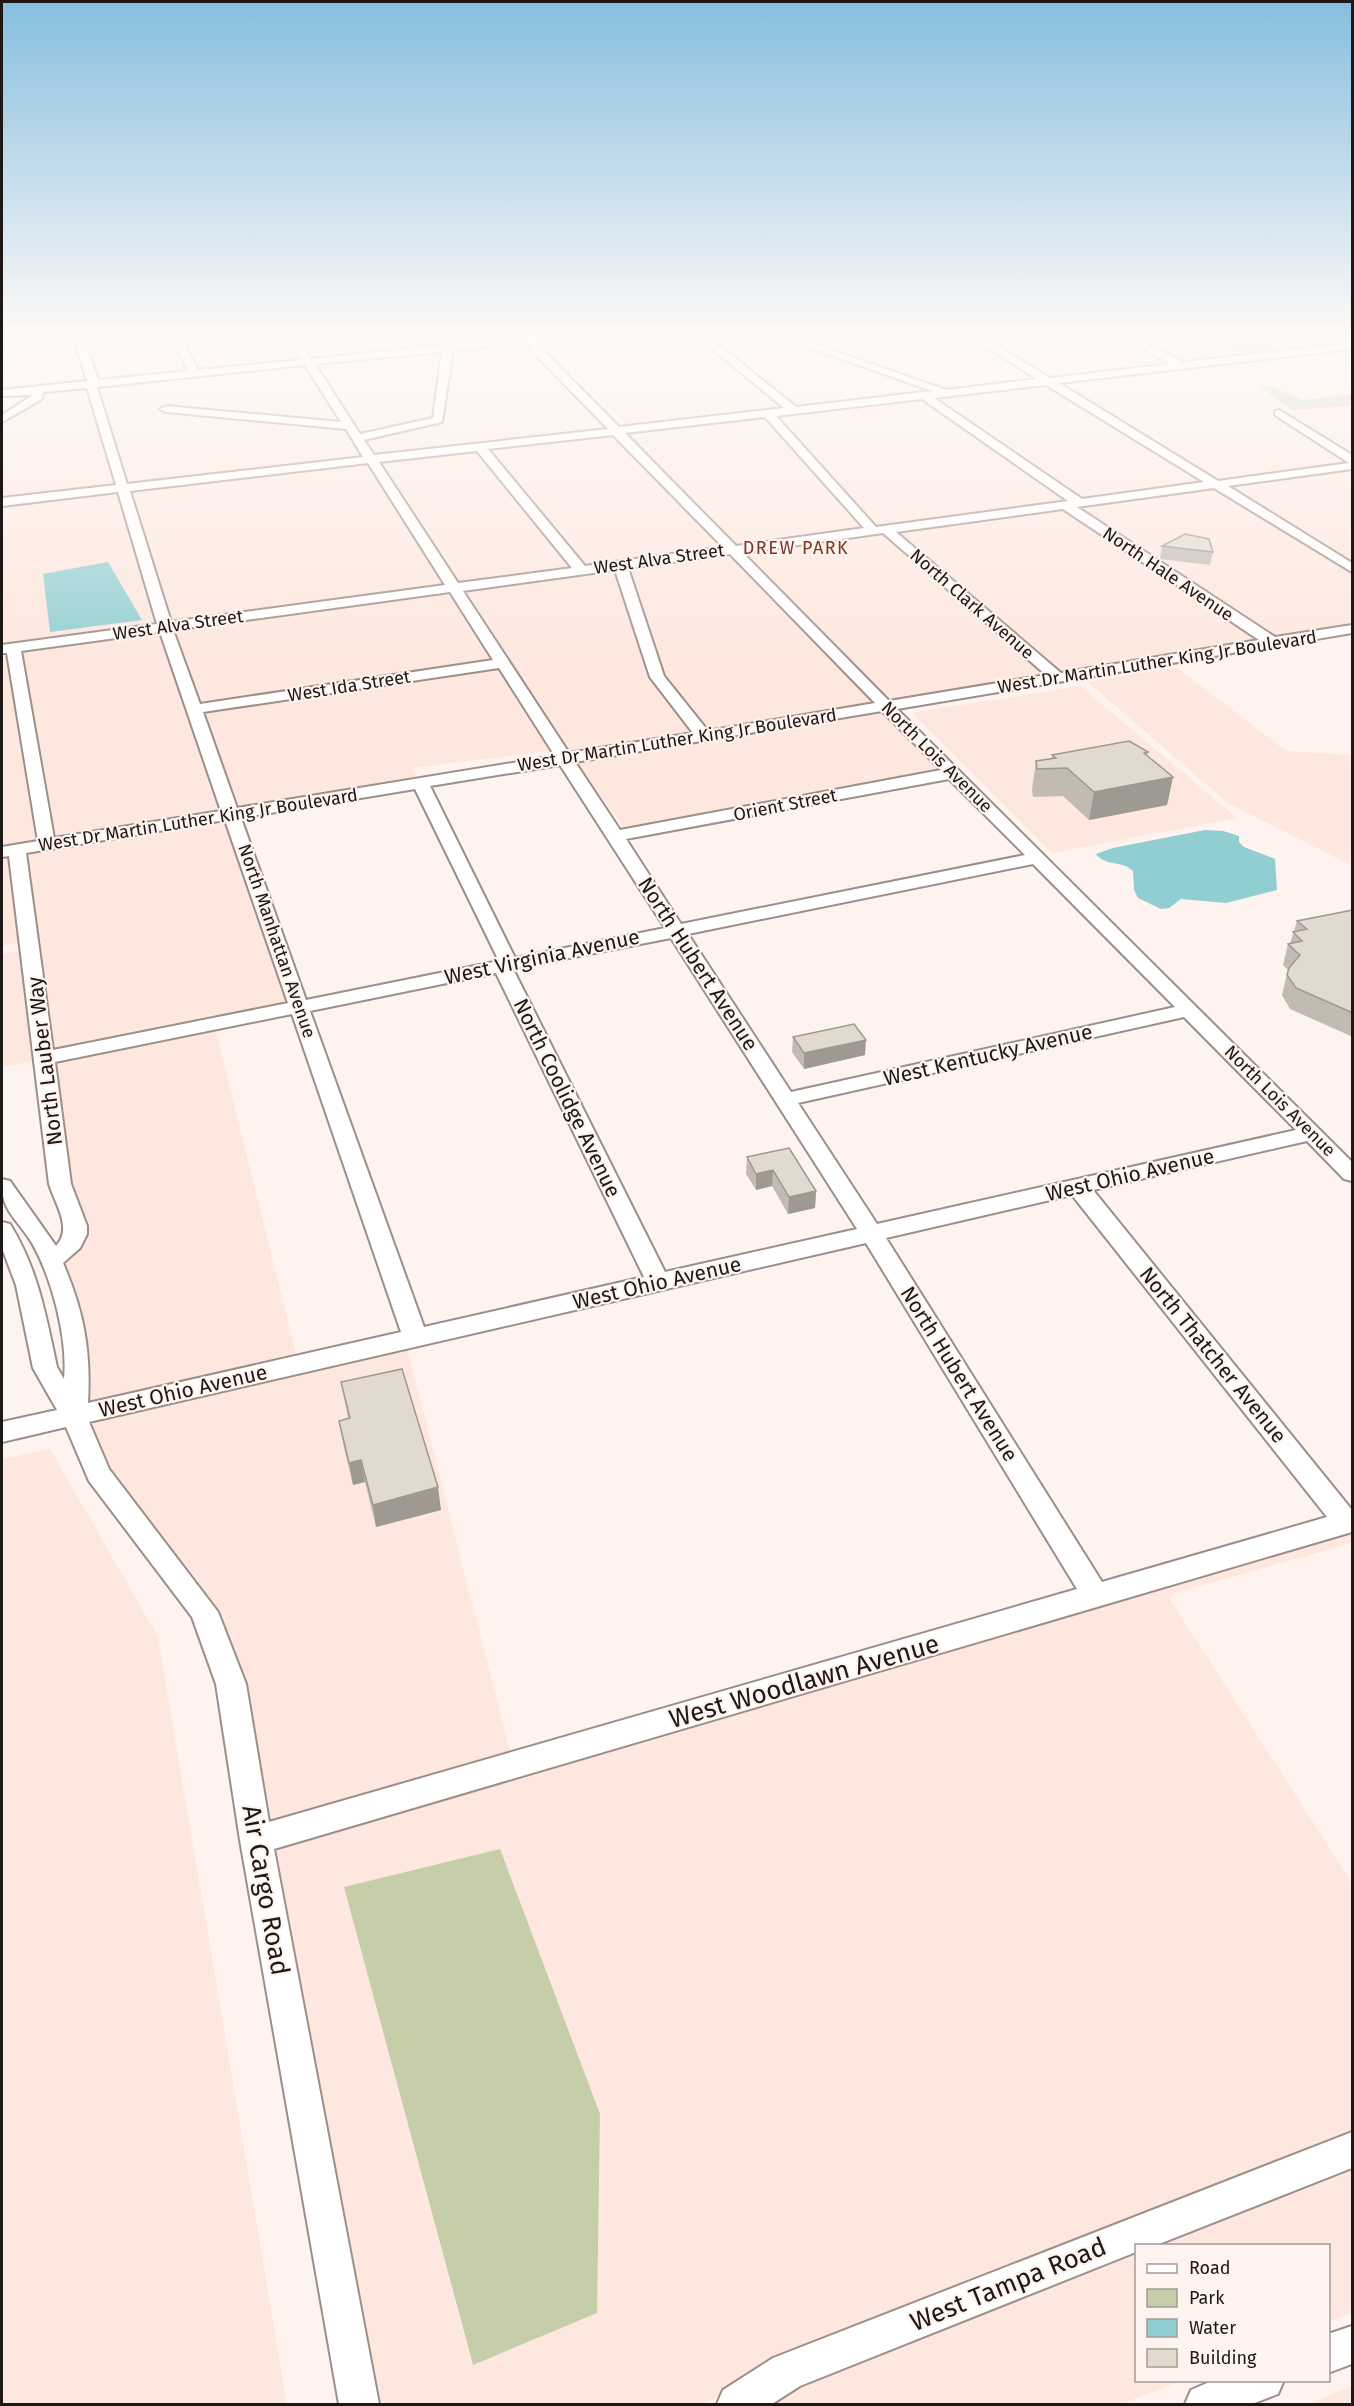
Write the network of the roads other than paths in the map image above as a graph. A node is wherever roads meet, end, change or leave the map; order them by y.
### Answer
1 (111, 449) edge
2 (365, 449) edge
3 (461, 449) edge
4 (482, 449) edge
5 (634, 449) edge
6 (802, 449) edge
7 (998, 449) edge
8 (1158, 449) edge
9 (1328, 449) edge
10 (372, 460) junction
11 (1351, 466) edge
12 (1215, 484) junction
13 (123, 488) junction
14 (2, 502) edge
15 (1073, 504) junction
16 (879, 530) junction
17 (732, 550) junction
18 (620, 565) junction
19 (1353, 568) edge
20 (581, 570) junction
21 (454, 588) junction
22 (165, 627) junction
23 (1353, 629) edge
24 (1272, 642) junction
25 (7, 648) edge
26 (503, 663) junction
27 (1059, 679) junction
28 (885, 705) junction
29 (195, 709) junction
30 (704, 736) junction
31 (567, 759) junction
32 (953, 773) junction
33 (420, 783) junction
34 (232, 814) junction
35 (616, 836) junction
36 (47, 845) junction
37 (9, 851) edge
38 (1038, 858) junction
39 (675, 930) junction
40 (502, 966) junction
41 (300, 1006) junction
42 (1190, 1010) junction
43 (45, 1058) junction
44 (785, 1100) junction
45 (1312, 1133) junction
46 (1353, 1174) edge
47 (2, 1186) edge
48 (1078, 1187) junction
49 (2, 1229) edge
50 (872, 1234) junction
51 (52, 1260) junction
52 (659, 1283) junction
53 (416, 1338) junction
54 (74, 1416) junction
55 (2, 1432) edge
56 (1350, 1522) edge
57 (1096, 1596) junction
58 (256, 1840) junction
59 (1353, 2151) edge
60 (1353, 2345) edge
61 (1330, 2354) edge
62 (1259, 2382) edge
63 (359, 2404) edge
64 (737, 2404) edge
65 (1205, 2404) edge

1 - 13 street, North Manhattan Avenue
2 - 10 street, North Hubert Avenue
3 - 10 street
4 - 20 street
5 - 17 street, North Lois Avenue
6 - 16 street, North Clark Avenue
7 - 15 street, North Hale Avenue
8 - 12 street
9 - 11 street
10 - 13 street
10 - 21 street, North Hubert Avenue
11 - 12 street, West Alva Street
12 - 15 street, West Alva Street
12 - 19 street
13 - 14 street
13 - 22 street, North Manhattan Avenue
15 - 16 street, West Alva Street
15 - 24 street, North Hale Avenue
16 - 17 street, West Alva Street
16 - 27 street, North Clark Avenue
17 - 18 street, West Alva Street
17 - 28 street, North Lois Avenue
18 - 20 street, West Alva Street
18 - 30 street
20 - 21 street, West Alva Street
21 - 22 street, West Alva Street
21 - 26 street, North Hubert Avenue
22 - 25 street, West Alva Street
22 - 29 street, North Manhattan Avenue
23 - 24 street, West Dr Martin Luther King Jr Boulevard
24 - 27 street, West Dr Martin Luther King Jr Boulevard
25 - 36 street
26 - 29 street, West Ida Street
26 - 31 street, North Hubert Avenue
27 - 28 street, West Dr Martin Luther King Jr Boulevard
28 - 30 street, West Dr Martin Luther King Jr Boulevard
28 - 32 street, North Lois Avenue
29 - 34 street, North Manhattan Avenue
30 - 31 street, West Dr Martin Luther King Jr Boulevard
31 - 33 street, West Dr Martin Luther King Jr Boulevard
31 - 35 street, North Hubert Avenue
32 - 35 street, Orient Street
32 - 38 street, North Lois Avenue
33 - 34 street, West Dr Martin Luther King Jr Boulevard
33 - 40 street, North Coolidge Avenue
34 - 36 street, West Dr Martin Luther King Jr Boulevard
34 - 41 street, North Manhattan Avenue
35 - 39 street, North Hubert Avenue
36 - 37 street, West Dr Martin Luther King Jr Boulevard
37 - 43 street, North Lauber Way
38 - 39 street, West Virginia Avenue
38 - 42 street, North Lois Avenue
39 - 40 street, West Virginia Avenue
39 - 44 street, North Hubert Avenue
40 - 41 street, West Virginia Avenue
40 - 52 street, North Coolidge Avenue
41 - 43 street, West Virginia Avenue
41 - 53 street, North Manhattan Avenue
42 - 44 street, West Kentucky Avenue
42 - 45 street, North Lois Avenue
43 - 51 street, North Lauber Way
44 - 50 street, North Hubert Avenue
45 - 46 street, North Lois Avenue
45 - 48 street, West Ohio Avenue
47 - 51 street, Air Cargo Road
48 - 50 street, West Ohio Avenue
48 - 56 street, North Thatcher Avenue
49 - 54 street, Air Cargo Road
50 - 52 street, West Ohio Avenue
50 - 57 street, North Hubert Avenue
51 - 54 street, Air Cargo Road
52 - 53 street, West Ohio Avenue
53 - 54 street, West Ohio Avenue
54 - 55 street, West Ohio Avenue
54 - 58 street, Air Cargo Road
56 - 57 street, West Woodlawn Avenue
57 - 58 street, West Woodlawn Avenue
58 - 63 street, Air Cargo Road
59 - 64 street, West Tampa Road
60 - 61 street
62 - 65 street

